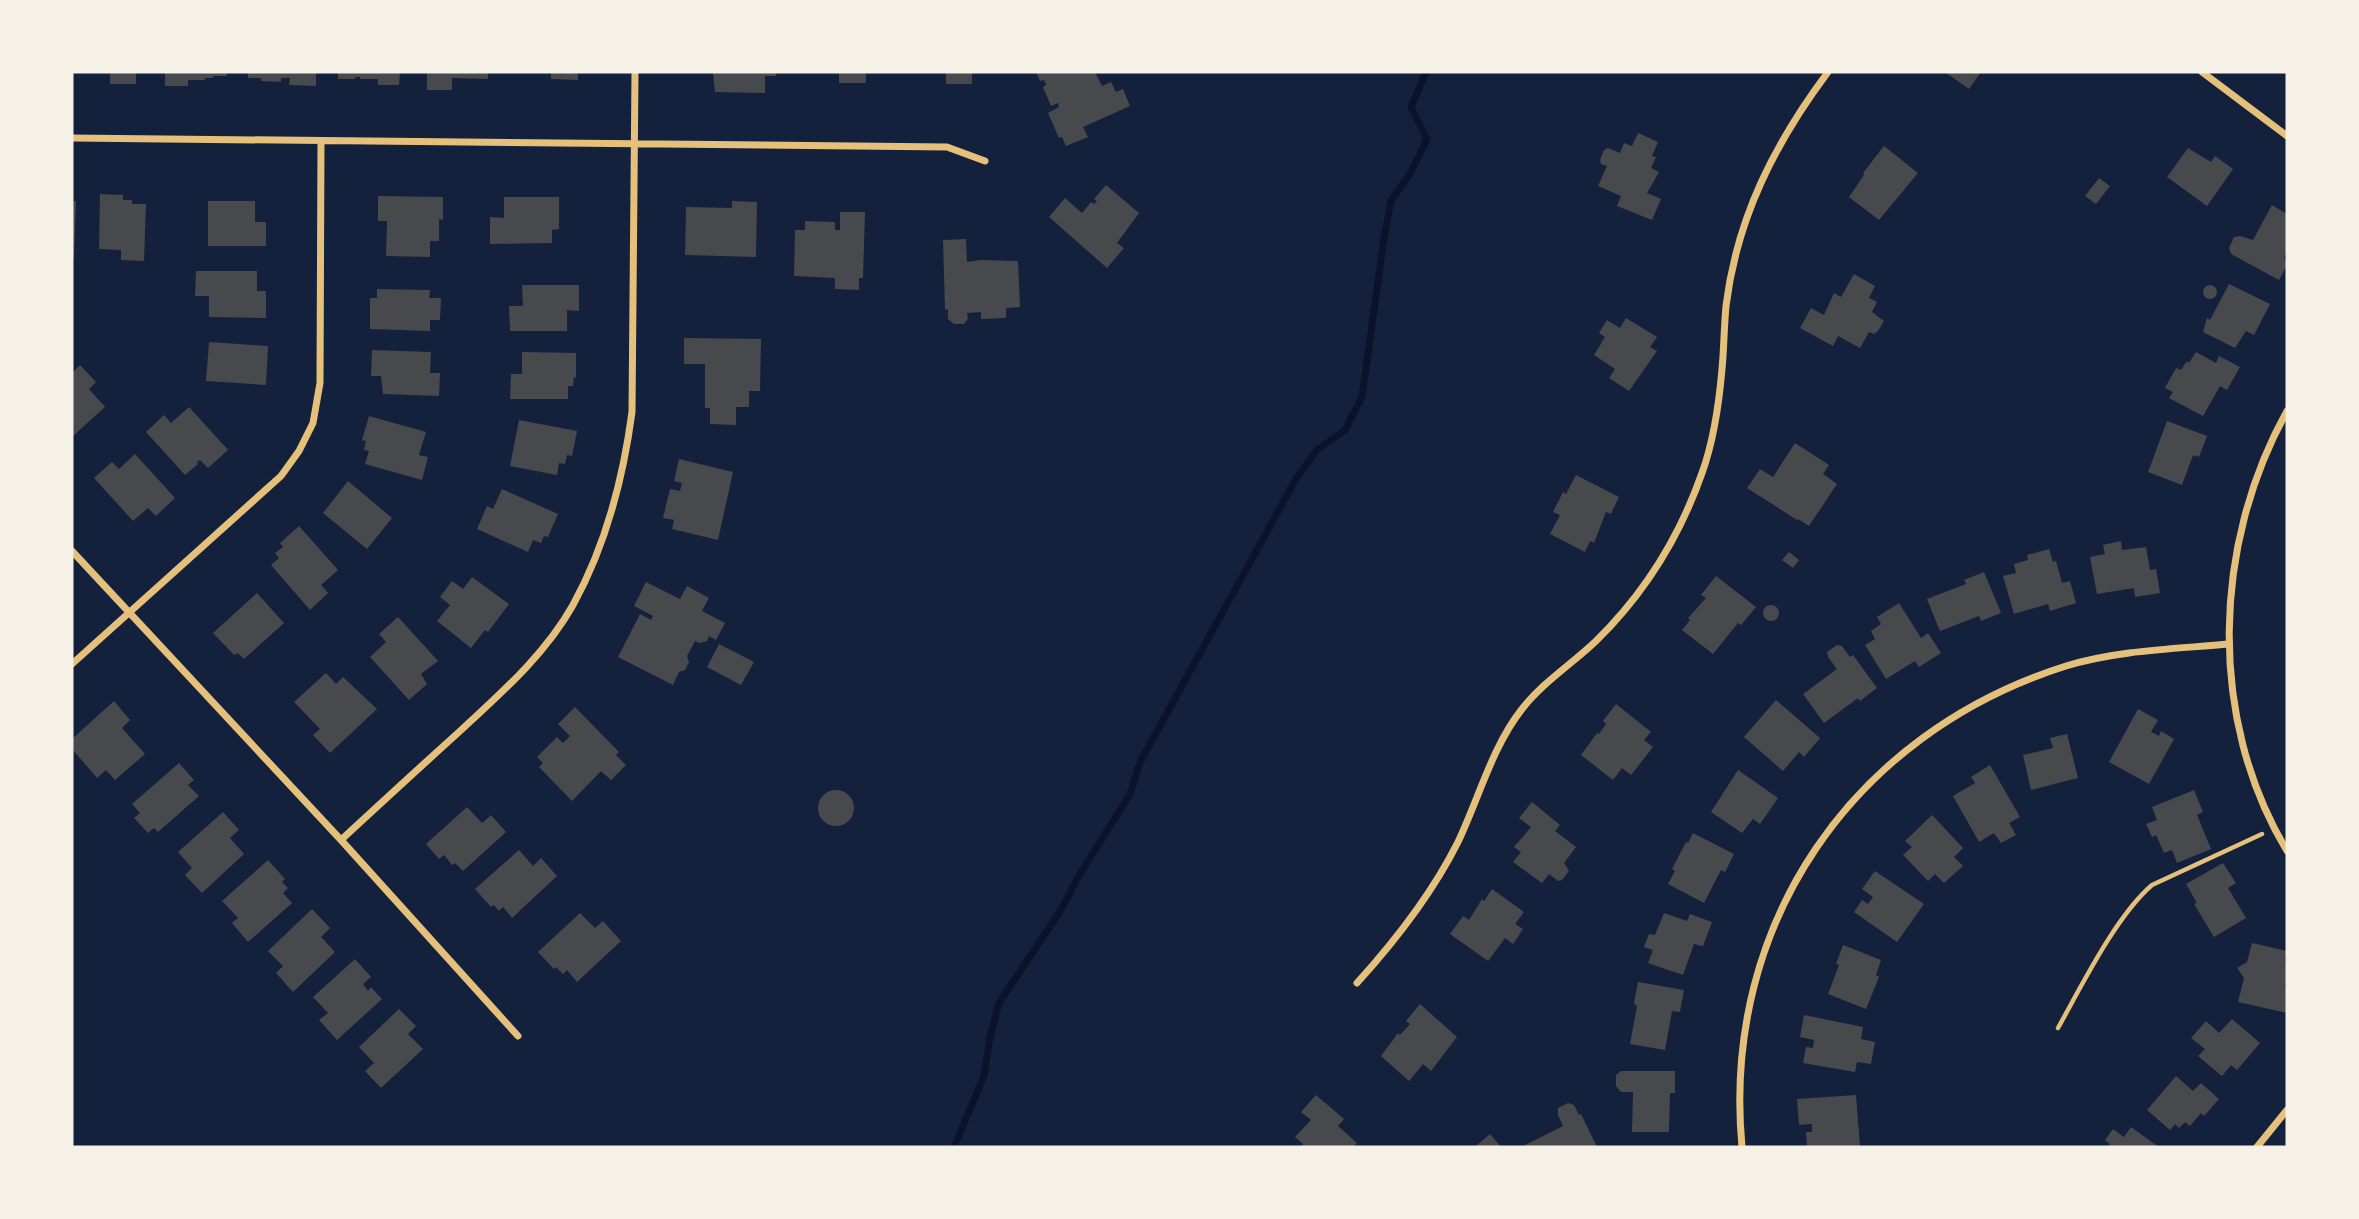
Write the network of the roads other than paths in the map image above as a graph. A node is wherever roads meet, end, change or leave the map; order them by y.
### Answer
1 (635, 72) edge
2 (1828, 72) edge
3 (2202, 72) edge
4 (2287, 136) edge
5 (72, 138) edge
6 (321, 142) junction
7 (634, 143) junction
8 (985, 161) dead end
9 (2287, 411) edge
10 (72, 551) edge
11 (129, 612) junction
12 (2229, 644) junction
13 (72, 664) edge
14 (341, 840) junction
15 (2287, 850) edge
16 (1357, 983) dead end
17 (518, 1036) dead end
18 (2287, 1110) edge
19 (1742, 1147) edge
20 (2258, 1147) edge

1 - 7 street
2 - 16 street
3 - 4 street
5 - 6 street
6 - 7 street
6 - 11 street
7 - 8 street
7 - 14 street
9 - 12 street
10 - 11 street
11 - 13 street
11 - 14 street
12 - 15 street
12 - 19 street
14 - 17 street
18 - 20 street

